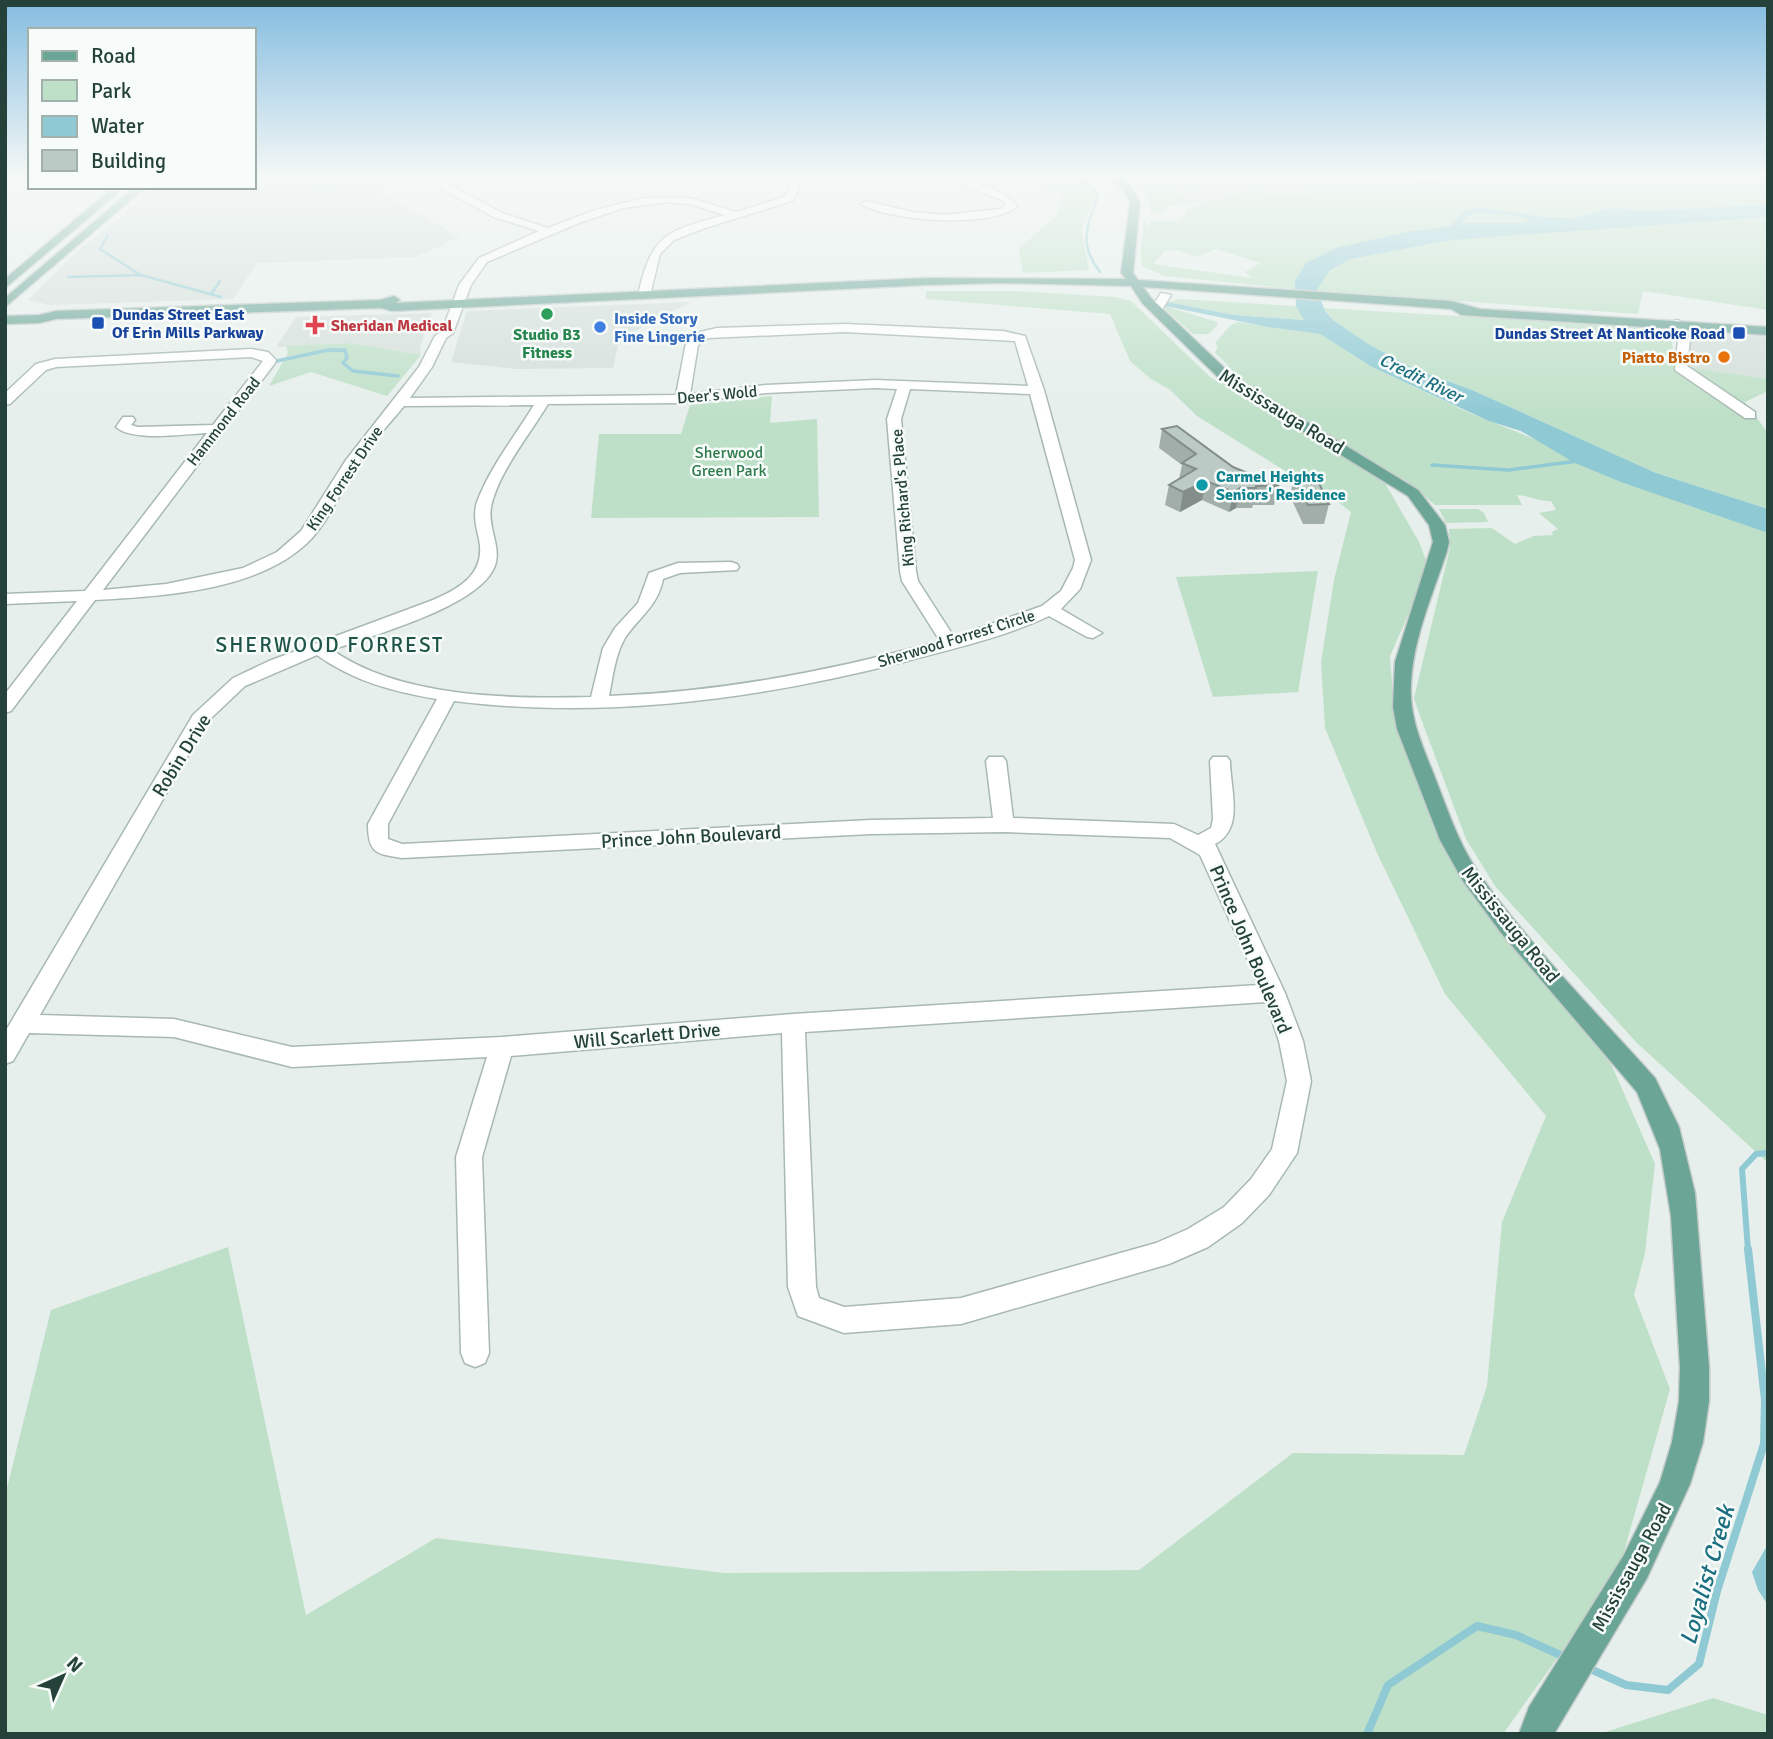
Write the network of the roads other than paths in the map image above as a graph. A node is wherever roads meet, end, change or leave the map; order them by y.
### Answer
1 (40, 255) edge
2 (64, 255) edge
3 (494, 255) edge
4 (655, 255) edge
5 (1128, 255) edge
6 (1127, 266) junction
7 (925, 283) junction
8 (1133, 283) junction
9 (5, 285) edge
10 (1192, 286) junction
11 (645, 290) junction
12 (738, 290) junction
13 (1154, 300) junction
14 (457, 301) junction
15 (1365, 303) junction
16 (6, 306) edge
17 (47, 315) junction
18 (5, 320) edge
19 (1676, 324) junction
20 (5, 330) edge
21 (1768, 331) edge
22 (905, 385) junction
23 (1037, 390) junction
24 (682, 399) junction
25 (544, 400) junction
26 (5, 401) edge
27 (398, 402) junction
28 (1750, 415) dead end
29 (128, 420) dead end
30 (216, 429) junction
31 (731, 568) dead end
32 (90, 595) junction
33 (5, 599) edge
34 (1049, 609) junction
35 (1093, 633) dead end
36 (950, 643) junction
37 (320, 649) junction
38 (448, 695) junction
39 (599, 702) junction
40 (5, 707) edge
41 (996, 761) dead end
42 (1220, 761) dead end
43 (1004, 825) junction
44 (1200, 843) junction
45 (1275, 993) junction
46 (793, 1023) junction
47 (23, 1024) junction
48 (502, 1047) junction
49 (5, 1054) edge
50 (475, 1353) dead end
51 (1536, 1734) edge

1 - 9 main road
2 - 16 main road
3 - 14 street, King Forrest Drive
4 - 11 street
5 - 6 main road, Mississauga Road
6 - 8 main road, Mississauga Road
6 - 10 main road
7 - 8 main road
7 - 12 main road
7 - 13 main road
8 - 10 main road
8 - 13 main road, Mississauga Road
10 - 15 main road
11 - 12 main road
11 - 14 main road
12 - 14 main road
13 - 15 main road
13 - 51 main road, Mississauga Road
14 - 17 main road
14 - 27 street, King Forrest Drive
15 - 19 main road
16 - 17 main road
17 - 18 main road
17 - 20 main road
19 - 21 main road
19 - 28 street
22 - 23 street, Deer's Wold
22 - 24 street, Deer's Wold
22 - 36 street, King Richard's Place
23 - 24 street, Sherwood Forrest Circle
23 - 34 street, Sherwood Forrest Circle
24 - 25 street, Deer's Wold
25 - 27 street, Deer's Wold
25 - 37 street, Robin Drive
26 - 30 street, Hammond Road
27 - 32 street, King Forrest Drive
29 - 30 street
30 - 32 street, Hammond Road
31 - 39 street
32 - 33 street, King Forrest Drive
32 - 40 street, Hammond Road
34 - 35 street
34 - 36 street, Sherwood Forrest Circle
36 - 39 street, Sherwood Forrest Circle
37 - 38 street, Sherwood Forrest Circle
37 - 47 street, Robin Drive
38 - 39 street, Sherwood Forrest Circle
38 - 43 street, Prince John Boulevard
41 - 43 street
42 - 44 street
43 - 44 street, Prince John Boulevard
44 - 45 street, Prince John Boulevard
45 - 46 street, Will Scarlett Drive
45 - 46 street, Prince John Boulevard
46 - 48 street, Will Scarlett Drive
47 - 48 street, Will Scarlett Drive
47 - 49 street, Robin Drive
48 - 50 street

